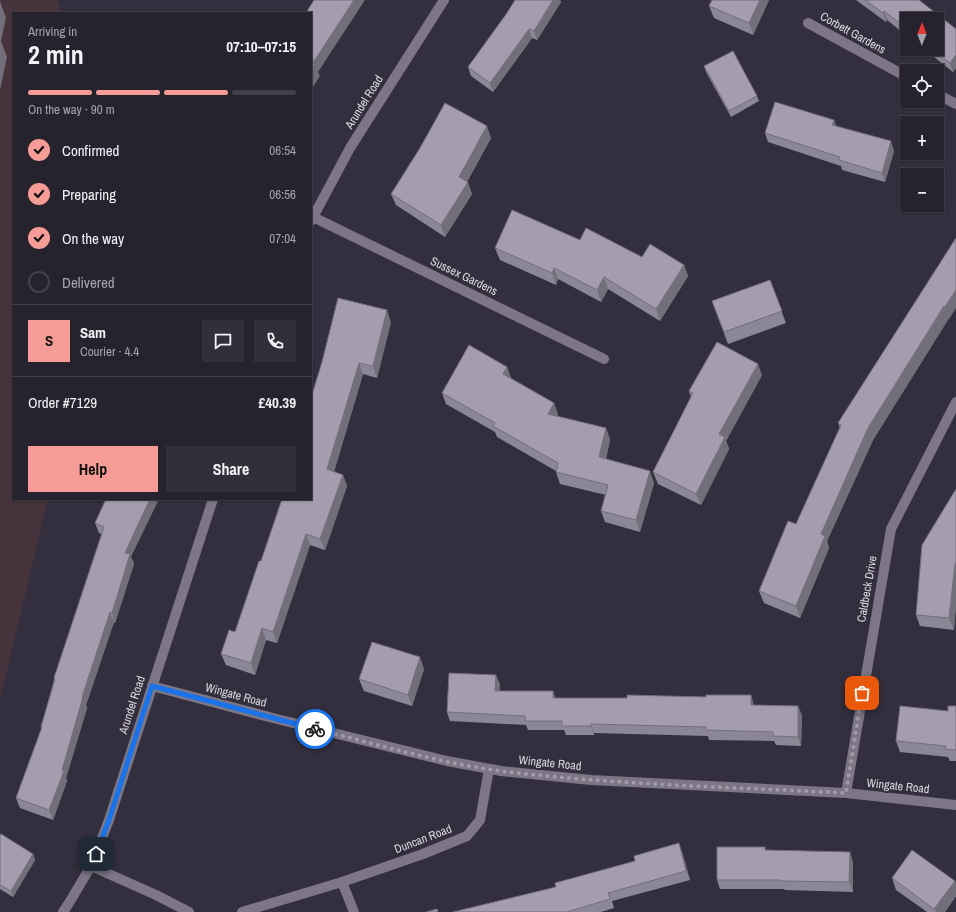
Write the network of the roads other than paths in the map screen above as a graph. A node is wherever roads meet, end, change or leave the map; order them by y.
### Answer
1 (444, 0) edge
2 (808, 23) dead end
3 (900, 73) edge
4 (944, 98) edge
5 (956, 104) edge
6 (312, 219) edge
7 (604, 359) dead end
8 (956, 402) edge
9 (213, 500) edge
10 (152, 686) junction
11 (489, 768) junction
12 (846, 793) junction
13 (956, 805) edge
14 (91, 866) junction
15 (342, 882) junction
16 (63, 912) edge
17 (189, 912) edge
18 (242, 912) edge
19 (354, 912) edge

1 - 6 street, Arundel Road
2 - 3 street, Corbett Gardens
4 - 5 street
6 - 7 street, Sussex Gardens
8 - 12 street, Caldbeck Drive
9 - 10 street, Arundel Road
10 - 11 street, Wingate Road
10 - 14 street, Arundel Road
11 - 12 street, Wingate Road
11 - 15 street, Duncan Road
12 - 13 street, Wingate Road
14 - 16 street, Arundel Road
14 - 17 street
15 - 18 street, Duncan Road
15 - 19 street

